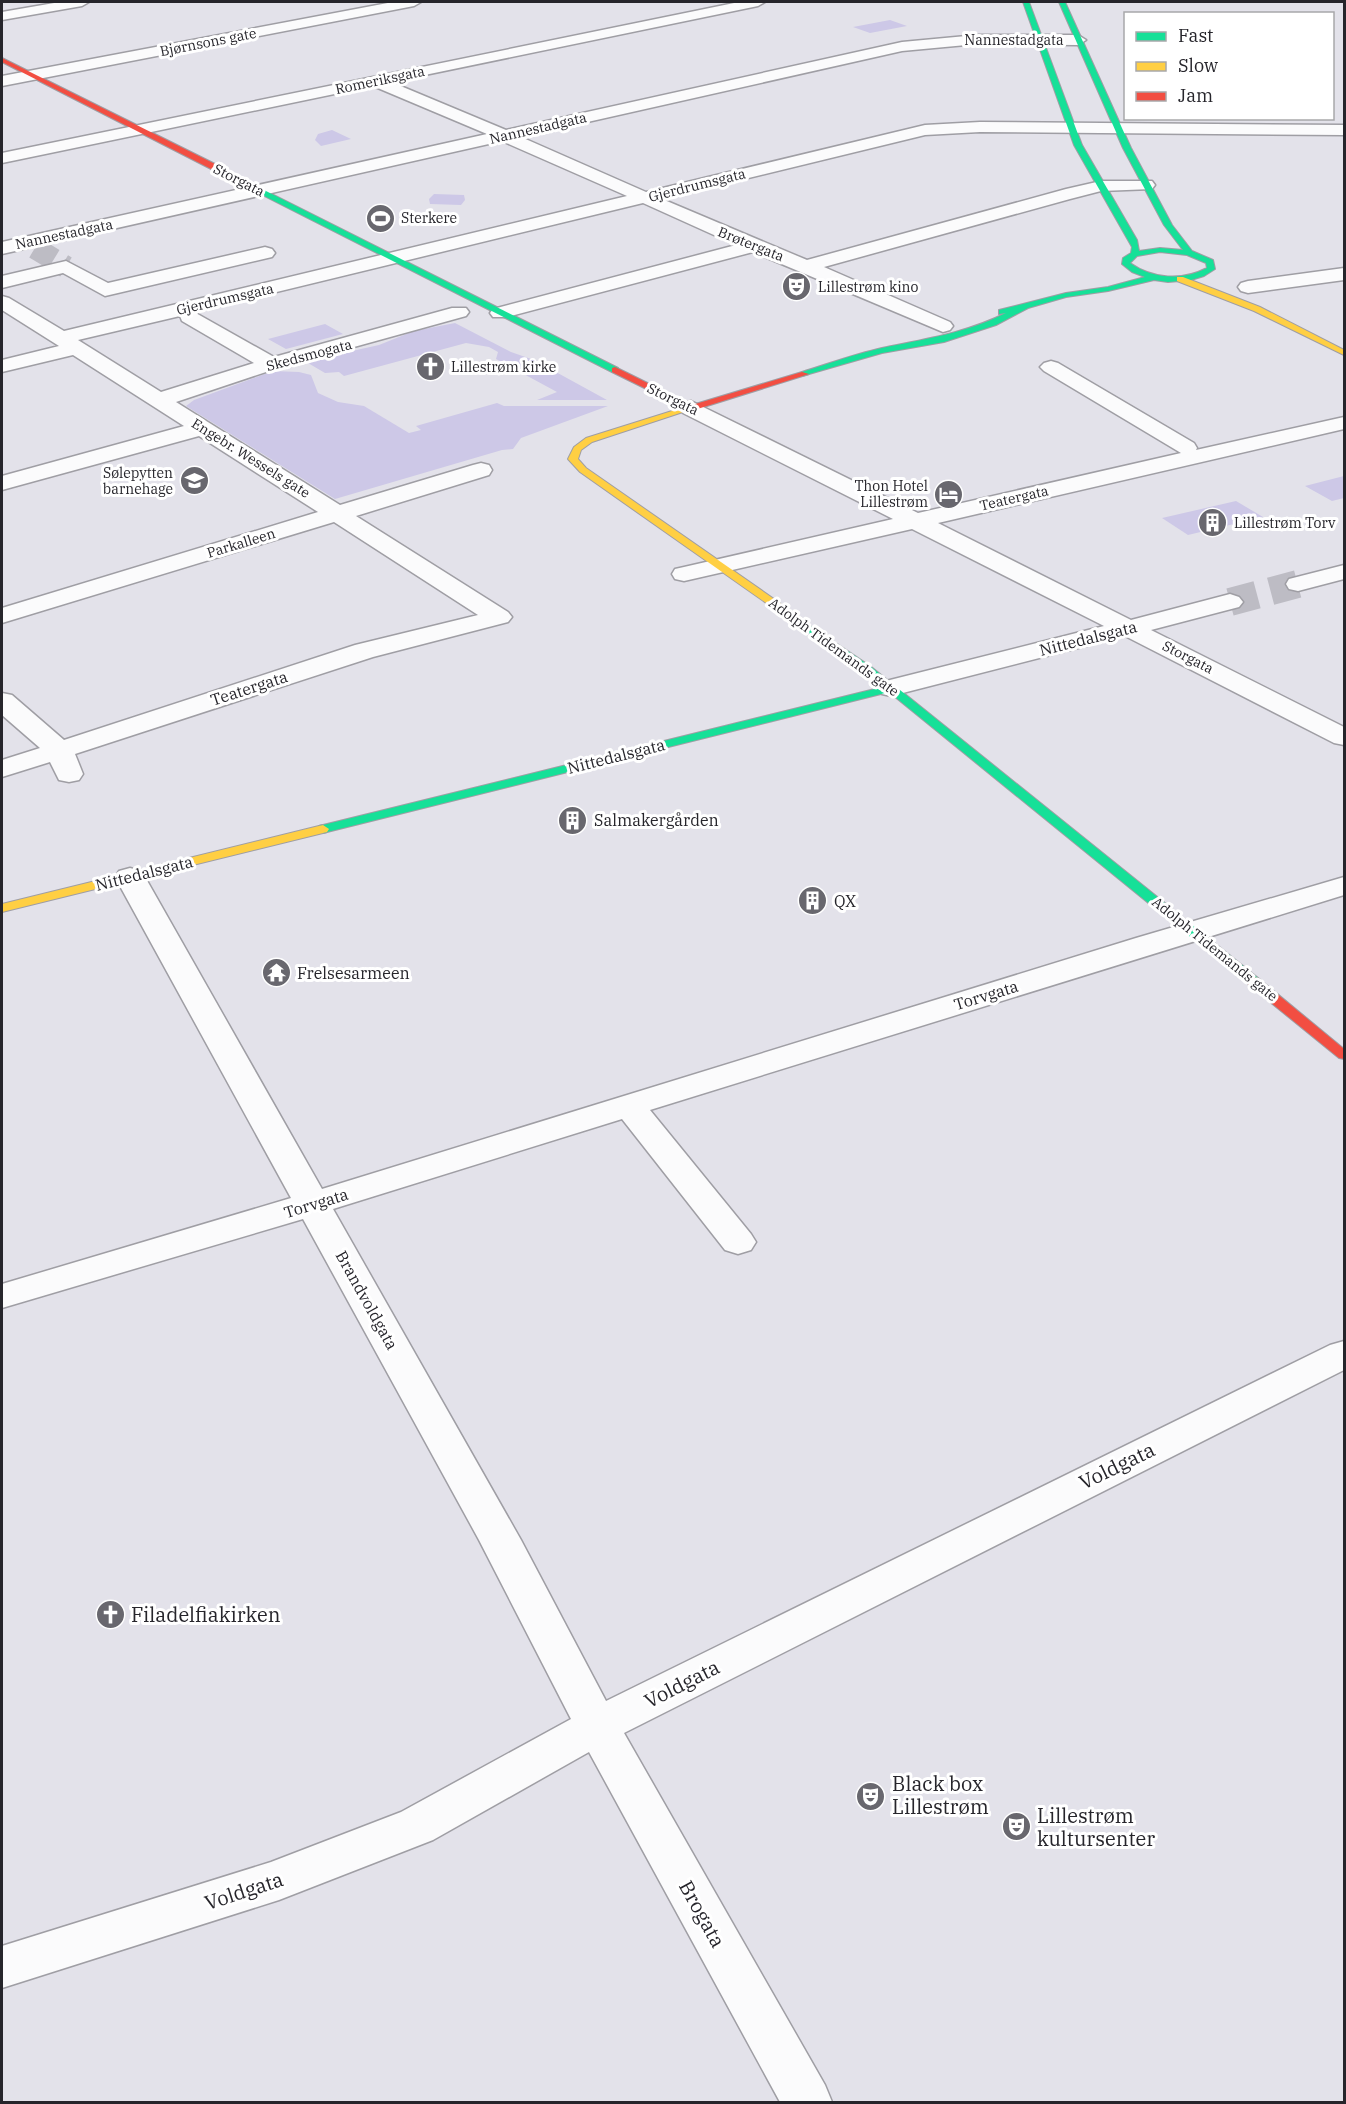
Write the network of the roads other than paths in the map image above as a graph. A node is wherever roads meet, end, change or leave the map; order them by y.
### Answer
1 (82, 2) edge
2 (414, 2) edge
3 (758, 2) edge
4 (1026, 2) edge
5 (1062, 2) edge
6 (2, 16) edge
7 (1038, 39) junction
8 (1078, 40) junction
9 (2, 60) edge
10 (32, 76) junction
11 (2, 81) edge
12 (374, 81) junction
13 (1070, 128) junction
14 (1117, 128) junction
15 (1340, 128) edge
16 (138, 129) junction
17 (505, 136) junction
18 (2, 158) edge
19 (1146, 185) junction
20 (1101, 186) junction
21 (260, 190) junction
22 (644, 198) junction
23 (754, 246) junction
24 (2, 248) edge
25 (266, 253) dead end
26 (1189, 253) junction
27 (1135, 254) junction
28 (394, 259) junction
29 (806, 266) junction
30 (1130, 268) junction
31 (1207, 272) junction
32 (1344, 274) edge
33 (1155, 277) junction
34 (1180, 279) junction
35 (2, 282) edge
36 (1248, 287) dead end
37 (105, 290) junction
38 (1066, 295) junction
39 (2, 302) edge
40 (1024, 308) junction
41 (1257, 309) junction
42 (142, 310) dead end
43 (459, 312) dead end
44 (500, 313) junction
45 (189, 317) dead end
46 (943, 326) junction
47 (69, 343) junction
48 (881, 351) junction
49 (1344, 353) edge
50 (271, 364) junction
51 (2, 366) edge
52 (1051, 367) dead end
53 (159, 400) junction
54 (691, 408) junction
55 (1344, 423) edge
56 (202, 428) junction
57 (1186, 448) dead end
58 (482, 470) dead end
59 (2, 483) edge
60 (337, 513) junction
61 (914, 521) junction
62 (720, 565) junction
63 (1344, 572) edge
64 (684, 574) dead end
65 (1298, 584) tunnel mouth
66 (1230, 602) tunnel mouth
67 (2, 616) edge
68 (499, 617) joint
69 (1129, 628) junction
70 (891, 688) junction
71 (2, 700) edge
72 (1344, 737) edge
73 (64, 762) junction
74 (2, 769) edge
75 (130, 877) junction
76 (1344, 886) edge
77 (2, 908) edge
78 (1193, 931) junction
79 (1344, 1055) edge
80 (628, 1106) junction
81 (328, 1199) junction
82 (738, 1242) dead end
83 (2, 1296) edge
84 (1344, 1354) edge
85 (597, 1726) junction
86 (2, 1967) edge
87 (807, 2103) edge

1 - 6 street
2 - 10 street, Bjørnsons gate
3 - 12 street, Romeriksgata
4 - 7 main road
5 - 8 main road
7 - 8 street, Nannestadgata
7 - 13 main road
7 - 17 street, Nannestadgata
8 - 14 main road
9 - 10 main road, Storgata
10 - 11 street, Bjørnsons gate
10 - 16 main road, Storgata
12 - 16 street, Romeriksgata
12 - 17 street, Brøtergata
13 - 14 street, Gjerdrumsgata
13 - 20 main road
13 - 22 street, Gjerdrumsgata
14 - 15 street, Gjerdrumsgata
14 - 19 main road
16 - 18 street, Romeriksgata
16 - 21 main road, Storgata
17 - 21 street, Nannestadgata
17 - 22 street, Brøtergata
19 - 20 street, Brøtergata
19 - 26 main road
20 - 27 main road
20 - 29 street, Brøtergata
21 - 24 street, Nannestadgata
21 - 28 main road, Storgata
22 - 23 street, Brøtergata
22 - 28 street, Gjerdrumsgata
23 - 29 street, Brøtergata
23 - 44 street
25 - 37 street
26 - 27 main road
26 - 31 main road
27 - 30 main road
28 - 44 main road, Storgata
28 - 47 street, Gjerdrumsgata
29 - 46 street
30 - 33 main road
30 - 38 main road, Adolph Tidemands gate
31 - 34 main road
31 - 41 main road
32 - 36 street
33 - 34 main road
33 - 38 main road, Adolph Tidemands gate
34 - 41 main road
35 - 37 street
37 - 42 street
38 - 40 main road, Adolph Tidemands gate
39 - 47 street, Engebr. Wessels gate
40 - 46 main road, Adolph Tidemands gate
40 - 48 main road, Adolph Tidemands gate
41 - 49 main road
43 - 50 street, Skedsmogata
44 - 54 main road, Storgata
45 - 50 street
46 - 48 main road, Adolph Tidemands gate
47 - 51 street, Gjerdrumsgata
47 - 53 street, Engebr. Wessels gate
48 - 54 main road, Adolph Tidemands gate
50 - 53 street, Skedsmogata
52 - 57 street
53 - 56 street, Engebr. Wessels gate
54 - 61 street, Storgata
54 - 62 main road, Adolph Tidemands gate
55 - 61 street, Teatergata
56 - 59 street
56 - 60 street, Engebr. Wessels gate
58 - 60 street, Parkalleen
60 - 67 street, Parkalleen
60 - 68 street, Engebr. Wessels gate
61 - 62 street, Teatergata
61 - 69 street, Storgata
62 - 64 street, Teatergata
62 - 70 main road, Adolph Tidemands gate
63 - 65 street
66 - 69 street, Nittedalsgata
68 - 73 street, Teatergata
69 - 70 street, Nittedalsgata
69 - 72 street, Storgata
70 - 75 main road, Nittedalsgata
70 - 78 main road, Adolph Tidemands gate
71 - 73 street
73 - 74 street, Teatergata
75 - 77 main road, Nittedalsgata
75 - 81 street, Brandvoldgata
76 - 78 street, Torvgata
78 - 79 main road, Adolph Tidemands gate
78 - 80 street, Torvgata
80 - 81 street, Torvgata
80 - 82 street
81 - 83 street, Torvgata
81 - 85 street, Brandvoldgata
84 - 85 street, Voldgata
85 - 86 street, Voldgata
85 - 87 street, Brogata

